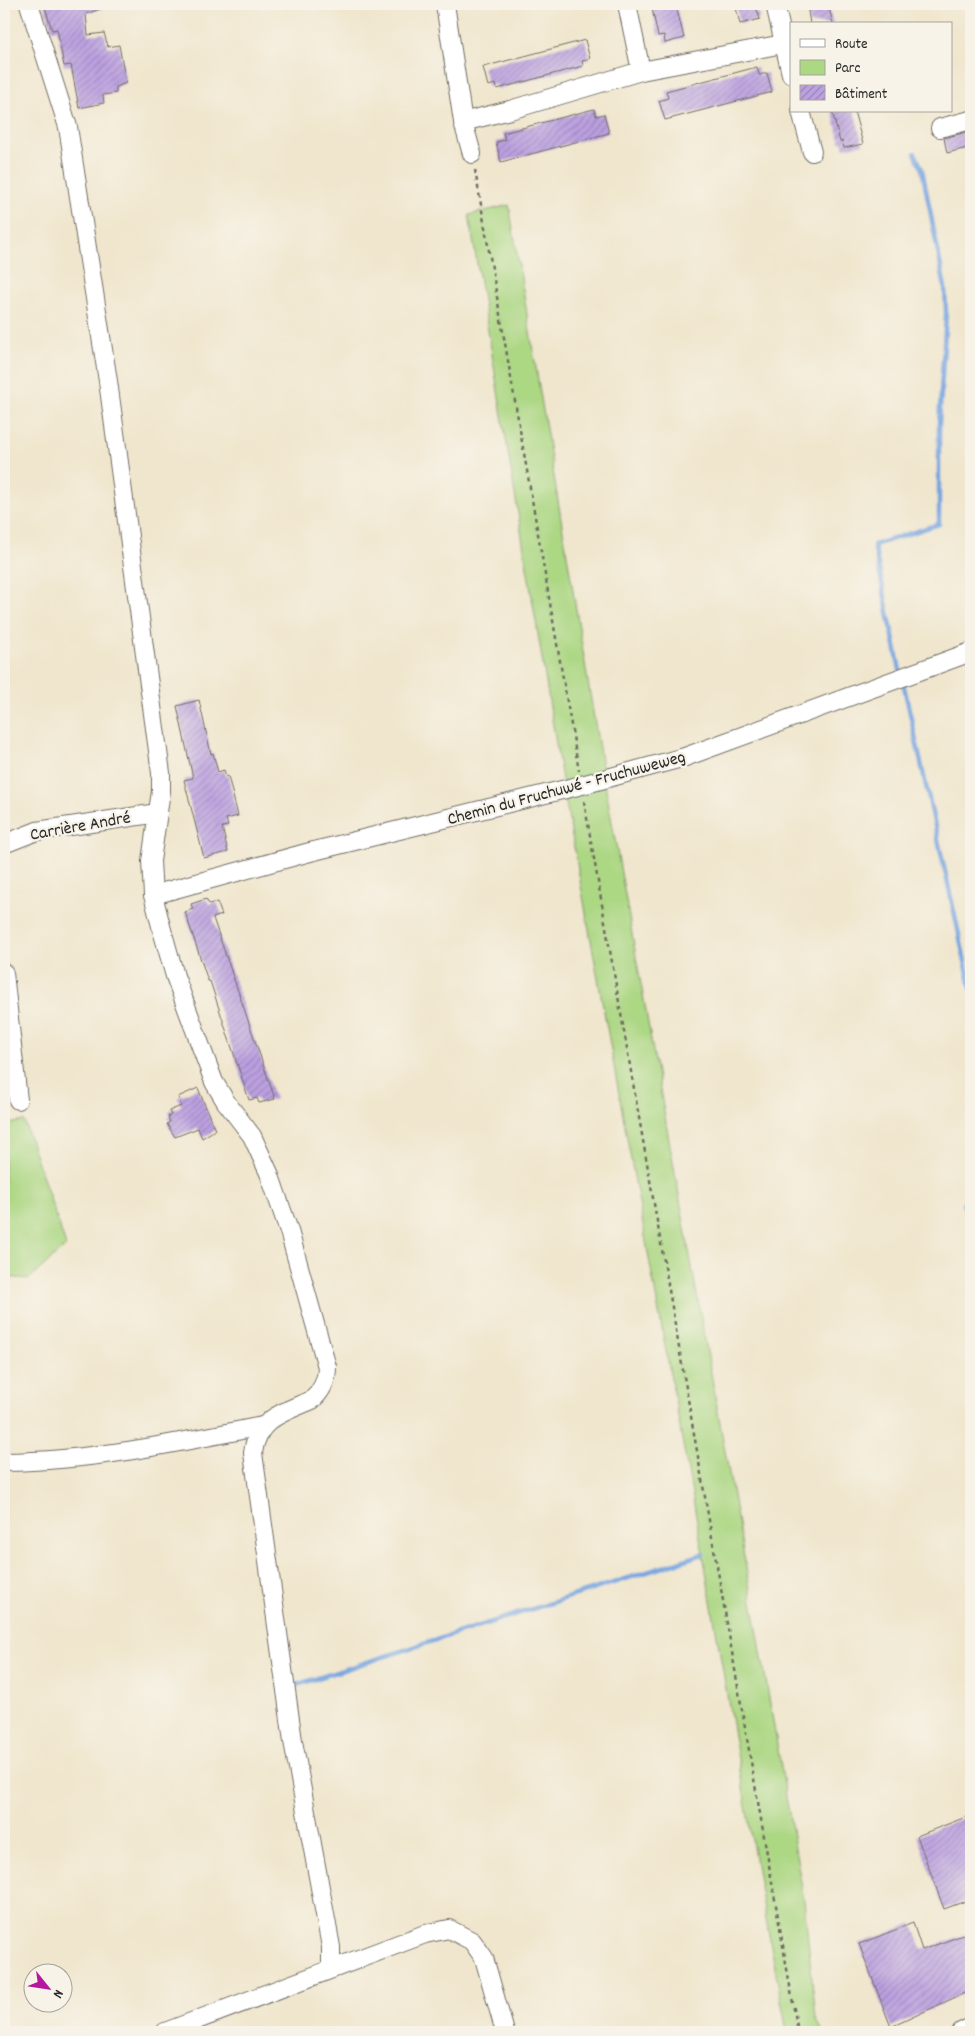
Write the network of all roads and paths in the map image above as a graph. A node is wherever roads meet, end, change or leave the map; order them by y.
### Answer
1 (29, 4) edge
2 (445, 4) edge
3 (627, 4) edge
4 (776, 4) edge
5 (783, 44) junction
6 (790, 70) edge
7 (641, 71) junction
8 (801, 112) edge
9 (971, 120) edge
10 (463, 122) junction
11 (940, 128) dead end
12 (812, 152) dead end
13 (472, 154) joint
14 (971, 652) edge
15 (582, 785) junction
16 (158, 812) junction
17 (4, 844) edge
18 (153, 895) junction
19 (4, 973) edge
20 (18, 1100) dead end
21 (262, 1426) junction
22 (4, 1462) edge
23 (330, 1969) junction
24 (971, 2027) edge
25 (165, 2032) edge
26 (505, 2032) edge
27 (798, 2032) edge
28 (962, 2032) edge

1 - 16 street
2 - 10 street
3 - 7 street
4 - 5 street
5 - 6 street
5 - 7 street
7 - 10 street
8 - 12 street
9 - 11 street
10 - 13 street
13 - 15 path
14 - 15 street, Chemin du Fruchuwé - Fruchuweweg
15 - 18 street, Chemin du Fruchuwé - Fruchuweweg
15 - 27 path
16 - 17 street, Carrière André
16 - 18 street
18 - 21 street
19 - 20 street
21 - 22 street
21 - 23 street
23 - 25 street
23 - 26 street
24 - 28 street

